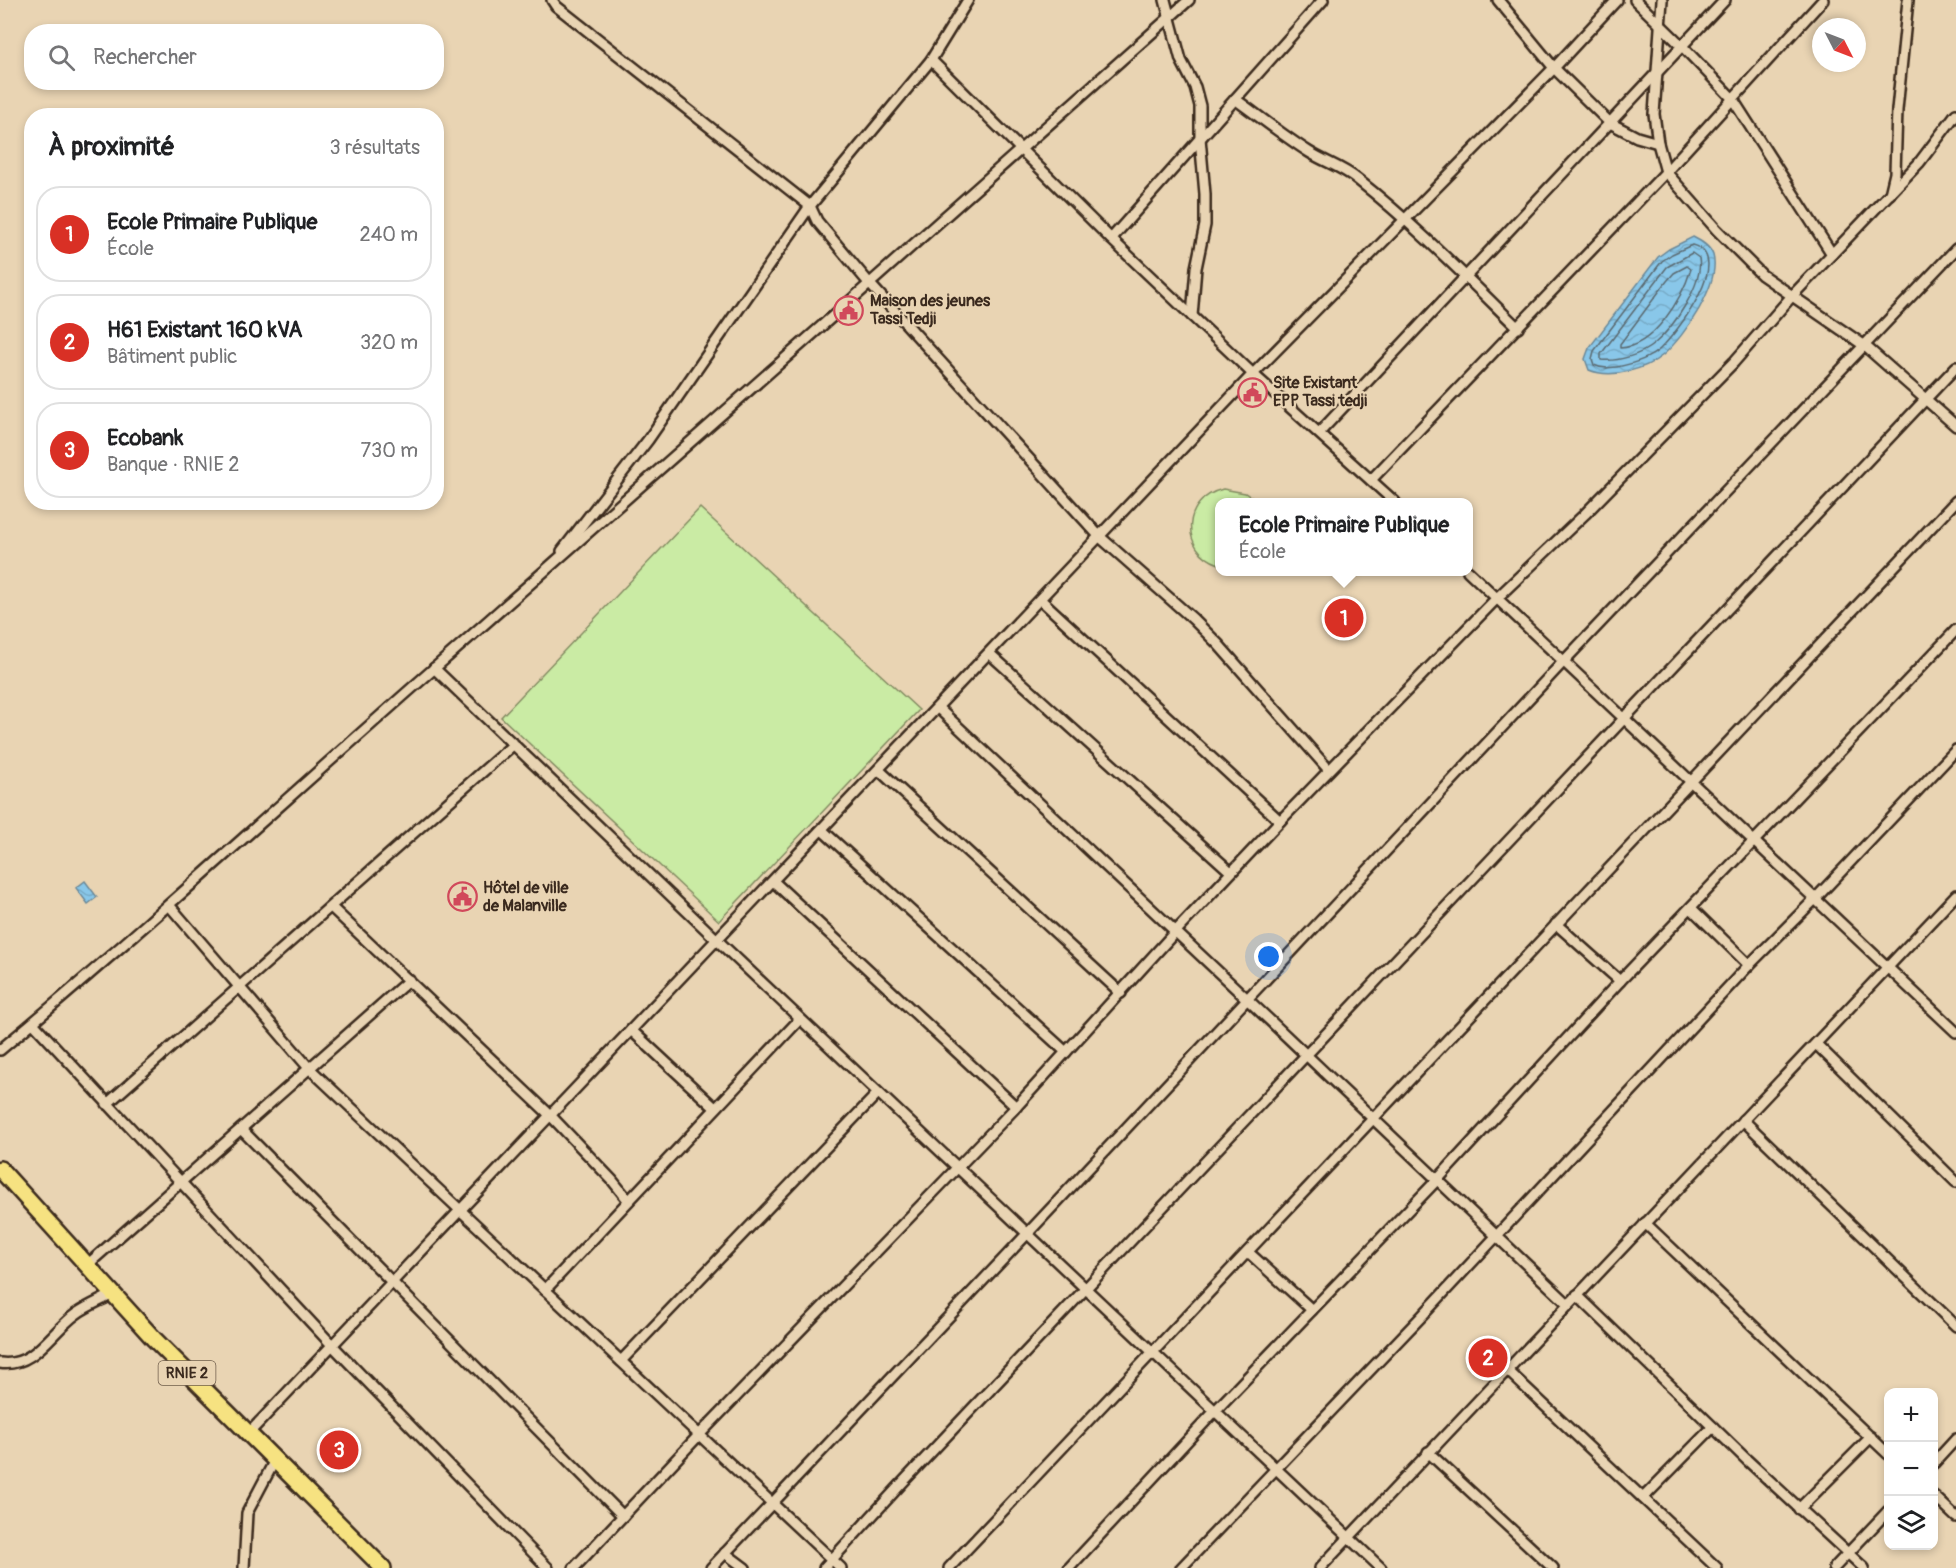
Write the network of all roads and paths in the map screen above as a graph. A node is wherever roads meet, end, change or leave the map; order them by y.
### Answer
1 (552, 0) edge
2 (968, 0) edge
3 (1165, 0) edge
4 (1189, 0) edge
5 (1323, 0) edge
6 (1498, 0) edge
7 (1617, 0) edge
8 (1635, 0) edge
9 (1662, 0) edge
10 (1725, 0) edge
11 (1823, 0) edge
12 (1908, 0) edge
13 (1170, 17) junction
14 (1659, 24) junction
15 (1682, 46) junction
16 (931, 60) junction
17 (1554, 68) junction
18 (1656, 74) junction
19 (1731, 98) junction
20 (1235, 99) junction
21 (1956, 114) edge
22 (1610, 123) junction
23 (1200, 138) junction
24 (1658, 143) junction
25 (1021, 150) junction
26 (1666, 172) junction
27 (1889, 196) junction
28 (810, 207) junction
29 (1405, 220) junction
30 (1111, 239) junction
31 (1956, 249) edge
32 (1832, 254) junction
33 (1466, 277) junction
34 (869, 283) junction
35 (1791, 297) junction
36 (1192, 316) junction
37 (1518, 328) junction
38 (1865, 345) junction
39 (1956, 367) edge
40 (1253, 374) junction
41 (1925, 399) junction
42 (1956, 426) edge
43 (1319, 433) junction
44 (1371, 480) junction
45 (1391, 498) edge
46 (1956, 501) edge
47 (1100, 537) junction
48 (548, 570) junction
49 (1473, 576) edge
50 (1497, 598) junction
51 (1041, 600) junction
52 (1956, 630) edge
53 (990, 654) junction
54 (1563, 661) junction
55 (434, 668) junction
56 (938, 708) junction
57 (1624, 719) junction
58 (514, 744) junction
59 (1956, 750) edge
60 (879, 770) junction
61 (1329, 771) junction
62 (1691, 782) junction
63 (1280, 820) junction
64 (822, 830) junction
65 (1754, 841) junction
66 (1231, 872) junction
67 (773, 881) junction
68 (1956, 895) edge
69 (1816, 898) junction
70 (169, 905) junction
71 (330, 907) junction
72 (1691, 908) junction
73 (1556, 924) junction
74 (1176, 931) junction
75 (717, 940) junction
76 (1749, 965) junction
77 (1888, 968) junction
78 (409, 980) junction
79 (1620, 981) junction
80 (240, 987) junction
81 (1121, 993) junction
82 (1248, 998) junction
83 (800, 1019) junction
84 (33, 1023) junction
85 (631, 1030) junction
86 (1956, 1032) edge
87 (1816, 1044) junction
88 (0, 1050) edge
89 (1066, 1052) junction
90 (1306, 1057) junction
91 (309, 1068) junction
92 (878, 1093) junction
93 (107, 1104) junction
94 (1016, 1107) junction
95 (715, 1108) junction
96 (550, 1115) junction
97 (1373, 1119) junction
98 (1743, 1120) junction
99 (241, 1129) junction
100 (958, 1168) junction
101 (0, 1169) edge
102 (1438, 1179) junction
103 (181, 1182) junction
104 (1956, 1182) edge
105 (628, 1200) junction
106 (461, 1211) junction
107 (1646, 1223) junction
108 (1027, 1234) junction
109 (1495, 1235) junction
110 (1248, 1252) junction
111 (86, 1266) junction
112 (393, 1282) junction
113 (545, 1290) junction
114 (1085, 1290) junction
115 (112, 1294) junction
116 (1577, 1295) junction
117 (1568, 1304) junction
118 (1312, 1310) junction
119 (1956, 1326) edge
120 (332, 1345) junction
121 (1152, 1352) junction
122 (621, 1361) junction
123 (0, 1363) edge
124 (1506, 1369) junction
125 (1215, 1411) junction
126 (1713, 1427) junction
127 (248, 1434) junction
128 (700, 1434) junction
129 (1871, 1437) junction
130 (1956, 1439) edge
131 (1884, 1450) edge
132 (1428, 1452) junction
133 (1938, 1459) edge
134 (275, 1460) junction
135 (1275, 1469) junction
136 (1643, 1498) junction
137 (1938, 1500) edge
138 (772, 1502) junction
139 (1799, 1509) junction
140 (1884, 1515) edge
141 (623, 1516) junction
142 (1956, 1517) edge
143 (1349, 1538) junction
144 (725, 1553) junction
145 (1848, 1553) junction
146 (832, 1560) junction
147 (244, 1568) edge
148 (383, 1568) edge
149 (548, 1568) edge
150 (574, 1568) edge
151 (711, 1568) edge
152 (745, 1568) edge
153 (824, 1568) edge
154 (841, 1568) edge
155 (949, 1568) edge
156 (1069, 1568) edge
157 (1181, 1568) edge
158 (1320, 1568) edge
159 (1381, 1568) edge
160 (1553, 1568) edge
161 (1717, 1568) edge
162 (1834, 1568) edge
163 (1864, 1568) edge

1 - 28 street
2 - 16 street
3 - 13 street
4 - 13 street
5 - 20 street
6 - 17 street
7 - 17 street
8 - 14 street
9 - 14 street
10 - 15 street
11 - 19 street
12 - 27 street
13 - 23 street
13 - 25 street
14 - 15 street
14 - 18 street
15 - 18 street
15 - 19 street
16 - 25 street
16 - 28 street
17 - 22 street
17 - 29 street
18 - 22 street
18 - 24 street
19 - 26 street
19 - 32 street
20 - 23 street
20 - 29 street
21 - 27 street
22 - 24 street
22 - 33 street
23 - 30 street
23 - 36 street
24 - 26 street
25 - 30 street
25 - 34 street
26 - 35 street
26 - 37 street
27 - 32 street
28 - 34 street
28 - 48 street
29 - 33 street
29 - 40 street
30 - 36 street
31 - 38 street
32 - 35 street
33 - 37 street
33 - 43 street
34 - 47 street
34 - 48 street
35 - 38 street
35 - 50 street
36 - 40 street
37 - 44 street
38 - 41 street
38 - 54 street
39 - 41 street
40 - 43 street
40 - 47 street
41 - 42 street
41 - 57 street
43 - 44 street
44 - 45 street
46 - 62 street
47 - 51 street
47 - 61 street
48 - 55 street
49 - 50 street
50 - 54 street
50 - 61 street
51 - 53 street
51 - 63 street
52 - 65 street
53 - 56 street
53 - 66 street
54 - 57 street
54 - 82 street
55 - 58 street
55 - 70 street
56 - 60 street
56 - 74 street
57 - 62 street
57 - 90 street
58 - 71 street
58 - 75 street
59 - 69 street
60 - 64 street
60 - 81 street
61 - 63 street
62 - 65 street
62 - 73 street
63 - 66 street
64 - 67 street
64 - 89 street
65 - 69 street
65 - 72 street
66 - 74 street
67 - 75 street
67 - 94 street
68 - 77 street
69 - 76 street
69 - 77 street
70 - 80 street
70 - 84 street
71 - 78 street
71 - 80 street
72 - 76 street
72 - 79 street
73 - 79 street
73 - 97 street
74 - 81 street
74 - 82 street
75 - 83 street
75 - 85 street
76 - 109 street
77 - 86 street
77 - 87 street
78 - 91 street
78 - 96 street
79 - 102 street
80 - 91 street
80 - 93 street
81 - 89 street
82 - 90 street
82 - 108 street
83 - 92 street
83 - 95 street
84 - 88 street
84 - 93 street
85 - 95 street
85 - 96 street
87 - 98 street
87 - 104 street
89 - 94 street
90 - 97 street
90 - 114 street
91 - 99 street
91 - 106 street
92 - 100 street
92 - 122 street
93 - 103 street
94 - 100 street
95 - 105 street
96 - 105 street
96 - 106 street
97 - 102 street
97 - 110 street
98 - 107 street
98 - 119 street
99 - 103 street
99 - 112 street
100 - 108 street
100 - 128 street
101 - 111 main road, RNIE 2 / RNIE 2
102 - 109 street
102 - 118 street
103 - 111 street
103 - 120 street
105 - 113 street
106 - 112 street
106 - 113 street
107 - 116 street
107 - 129 street
108 - 114 street
108 - 138 street
109 - 117 street
109 - 135 street
110 - 118 street
110 - 121 street
111 - 115 main road, RNIE 2 / RNIE 2
112 - 120 street
112 - 141 street
113 - 122 street
114 - 121 street
114 - 146 street
115 - 123 street
115 - 127 main road, RNIE 2 / RNIE 2
116 - 117 street
116 - 126 street
117 - 124 street
118 - 125 street
120 - 127 street
120 - 149 street
121 - 125 street
121 - 155 street
122 - 128 street
124 - 132 street
124 - 136 street
125 - 135 street
125 - 156 street
126 - 136 street
126 - 139 street
127 - 134 main road, RNIE 2 / RNIE 2
128 - 138 street
128 - 141 street
129 - 131 street
129 - 139 street
130 - 133 street
132 - 143 street
132 - 160 street
134 - 147 street
134 - 148 main road, RNIE 2 / RNIE 2
135 - 143 street
135 - 157 street
136 - 161 street
137 - 142 street
138 - 144 street
138 - 146 street
139 - 145 street
140 - 145 street
141 - 150 street
143 - 158 street
143 - 159 street
144 - 151 street
144 - 152 street
145 - 162 street
145 - 163 street
146 - 153 street
146 - 154 street

